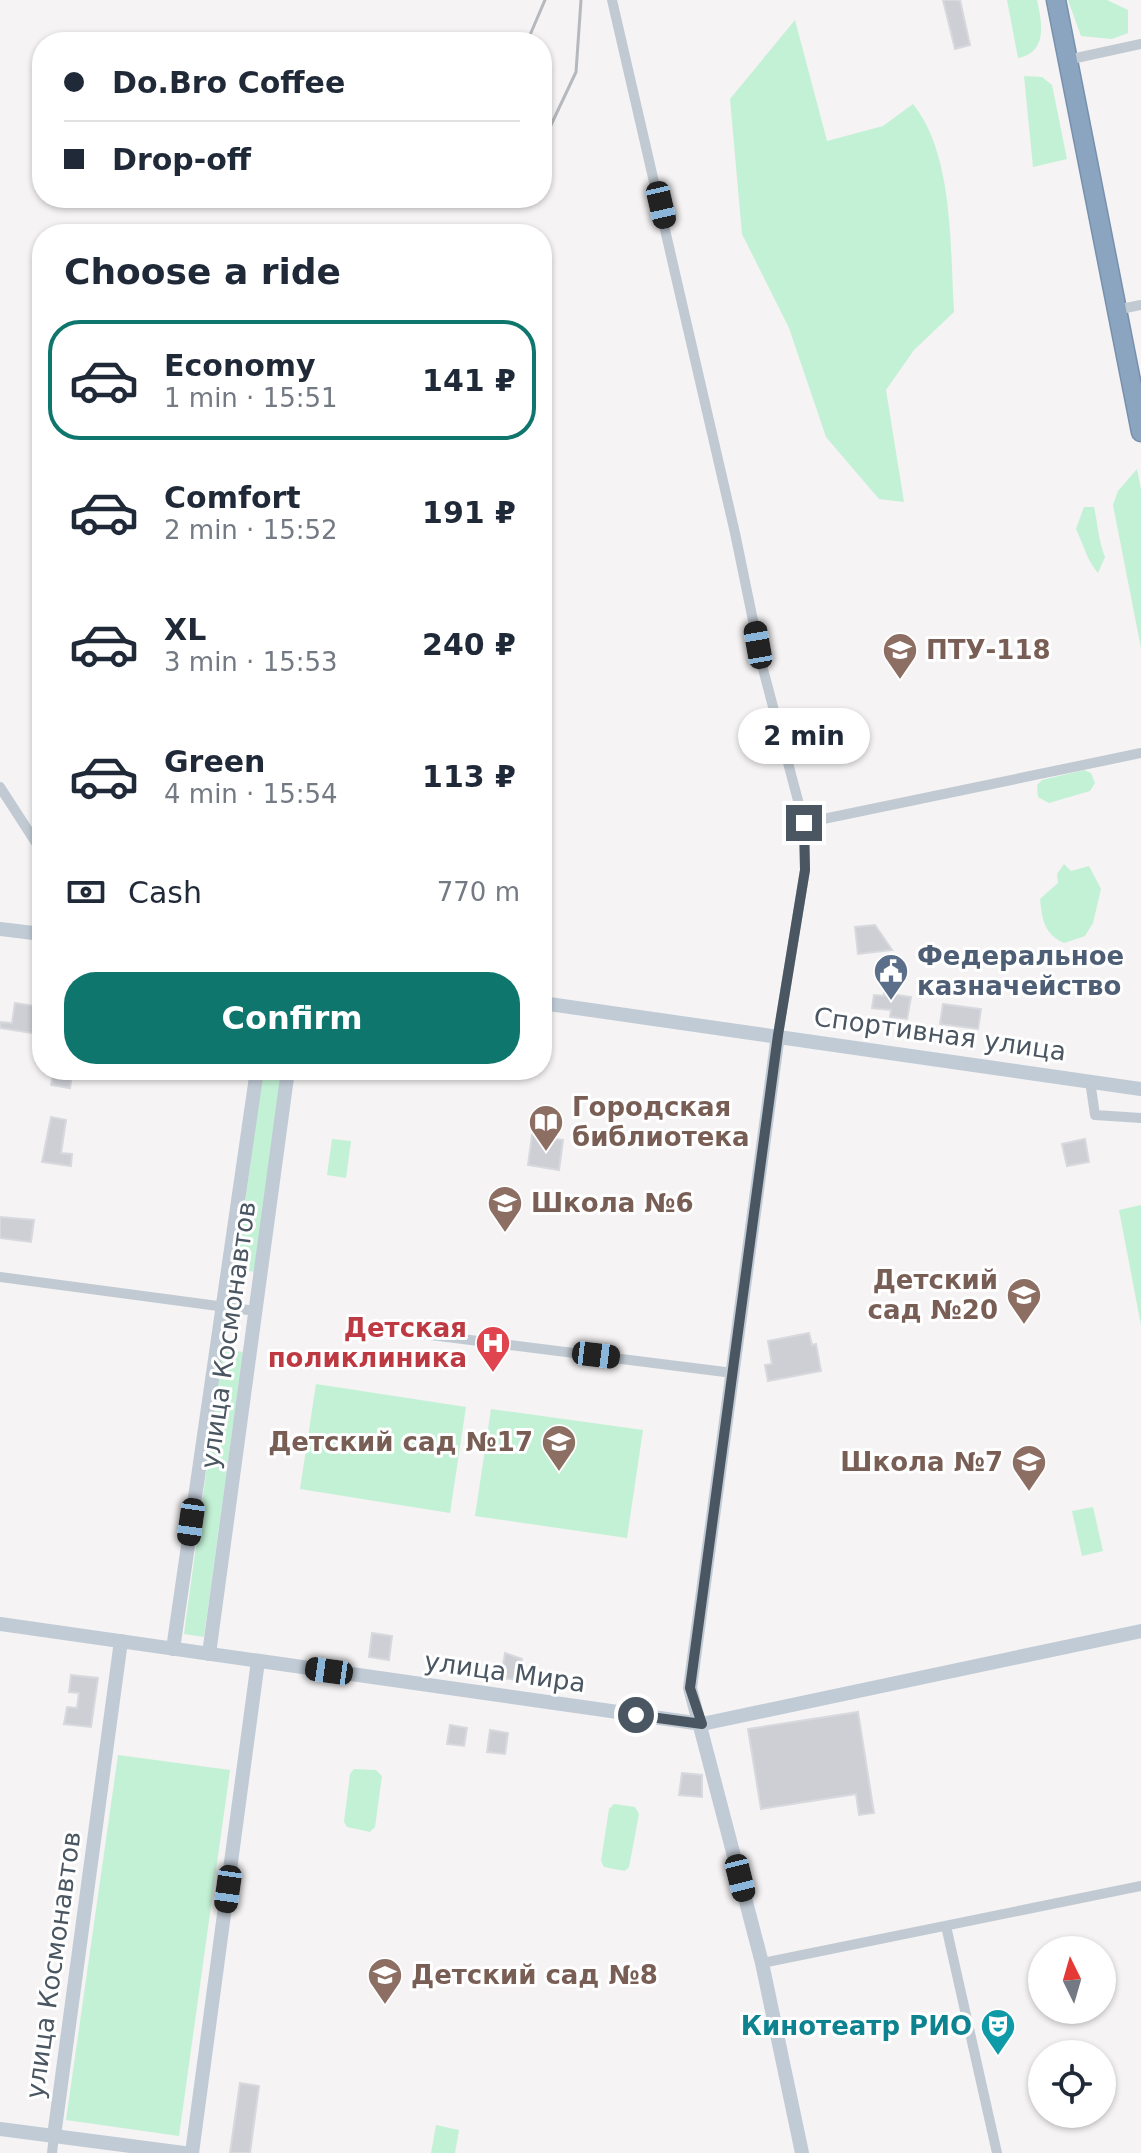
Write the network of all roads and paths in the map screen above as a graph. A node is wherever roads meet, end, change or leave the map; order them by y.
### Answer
1 (612, 0) edge
2 (1056, 0) edge
3 (1141, 44) edge
4 (1067, 60) junction
5 (1141, 305) edge
6 (1116, 310) junction
7 (1141, 432) edge
8 (1141, 753) edge
9 (0, 787) edge
10 (804, 823) junction
11 (32, 837) edge
12 (0, 929) edge
13 (32, 933) edge
14 (552, 1004) edge
15 (778, 1035) junction
16 (256, 1080) edge
17 (287, 1080) edge
18 (1090, 1081) junction
19 (1141, 1089) edge
20 (1141, 1118) edge
21 (0, 1277) edge
22 (223, 1306) junction
23 (256, 1311) junction
24 (423, 1334) dead end
25 (733, 1373) junction
26 (0, 1624) edge
27 (1141, 1631) edge
28 (121, 1641) junction
29 (173, 1649) junction
30 (209, 1654) junction
31 (258, 1661) junction
32 (702, 1724) junction
33 (1141, 1886) edge
34 (946, 1926) junction
35 (762, 1963) junction
36 (0, 2129) edge
37 (54, 2136) junction
38 (52, 2153) edge
39 (184, 2153) edge
40 (192, 2153) edge
41 (802, 2153) edge
42 (997, 2153) edge

1 - 10 street
2 - 4 highway
3 - 4 street
4 - 6 highway
5 - 6 street
6 - 7 highway
8 - 10 street
9 - 11 street
10 - 15 street
12 - 13 street
14 - 15 street, Спортивная улица
15 - 18 street, Спортивная улица
15 - 25 street
16 - 22 street, улица Космонавтов
17 - 23 street, улица Космонавтов
18 - 19 street, Спортивная улица
18 - 20 street
21 - 22 street
22 - 23 street
22 - 29 street, улица Космонавтов
23 - 30 street, улица Космонавтов
24 - 25 street
25 - 32 street
26 - 28 street, улица Мира
27 - 32 street, улица Мира
28 - 29 street, улица Мира
28 - 37 street, улица Космонавтов
29 - 30 street, улица Мира
30 - 31 street, улица Мира
31 - 32 street, улица Мира
31 - 40 street
32 - 35 street
33 - 34 street
34 - 35 street
34 - 42 street
35 - 41 street
36 - 37 street
37 - 38 street, улица Космонавтов
37 - 39 street

